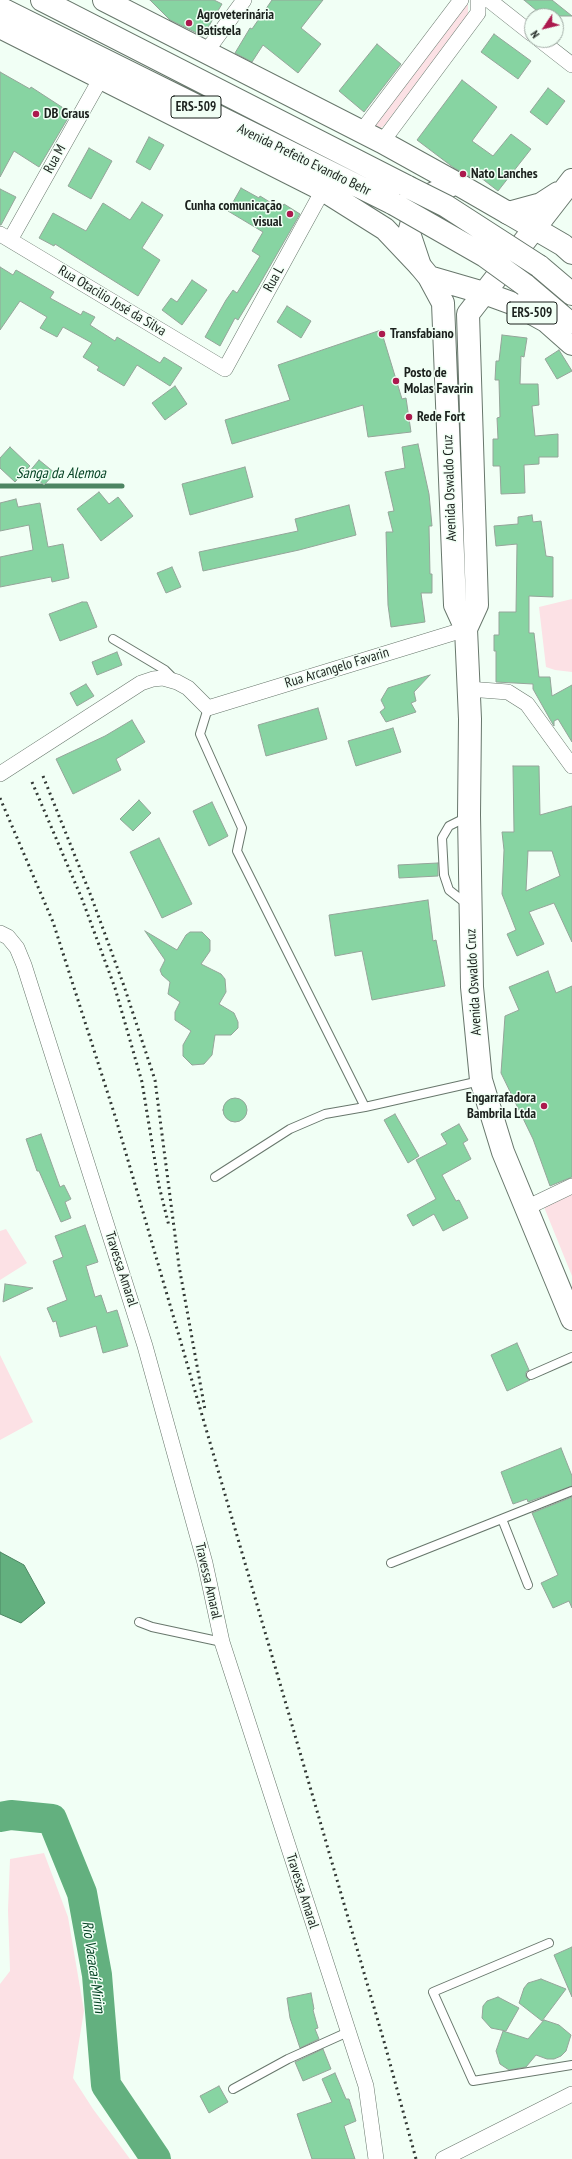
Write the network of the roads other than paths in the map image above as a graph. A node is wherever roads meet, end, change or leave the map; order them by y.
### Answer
1 (42, 0) edge
2 (104, 0) edge
3 (244, 0) edge
4 (461, 0) edge
5 (478, 0) edge
6 (489, 0) edge
7 (0, 8) edge
8 (0, 27) edge
9 (524, 28) edge
10 (550, 48) edge
11 (206, 52) junction
12 (572, 65) edge
13 (101, 78) junction
14 (361, 132) junction
15 (382, 142) junction
16 (456, 183) junction
17 (569, 184) edge
18 (323, 190) junction
19 (508, 213) junction
20 (535, 229) junction
21 (5, 237) edge
22 (572, 253) edge
23 (513, 257) junction
24 (424, 272) junction
25 (484, 293) junction
26 (572, 294) edge
27 (572, 324) edge
28 (572, 344) edge
29 (225, 368) joint
30 (473, 488) junction
31 (450, 492) junction
32 (466, 629) junction
33 (113, 639) dead end
34 (177, 682) junction
35 (468, 689) junction
36 (208, 708) junction
37 (572, 766) edge
38 (0, 774) edge
39 (0, 933) edge
40 (481, 1080) junction
41 (365, 1107) junction
42 (215, 1177) dead end
43 (572, 1186) edge
44 (526, 1208) junction
45 (572, 1319) edge
46 (572, 1357) edge
47 (531, 1375) dead end
48 (572, 1491) edge
49 (502, 1519) junction
50 (391, 1563) dead end
51 (528, 1585) dead end
52 (139, 1622) dead end
53 (222, 1642) junction
54 (549, 1943) dead end
55 (348, 2032) junction
56 (572, 2065) edge
57 (233, 2089) dead end
58 (572, 2094) edge
59 (376, 2159) edge
60 (443, 2159) edge

1 - 26 main road, Avenida Prefeito Evandro Behr / ERS-509, bridge
2 - 11 main road
3 - 11 street
4 - 14 street
5 - 15 street
6 - 9 street
7 - 27 main road, Avenida Prefeito Evandro Behr / ERS-509, bridge
8 - 13 main road, ERS-509
10 - 12 street
11 - 14 main road
13 - 18 main road, ERS-509
13 - 21 street, Rua M
14 - 15 main road
15 - 16 main road
16 - 19 main road
16 - 24 main road
17 - 19 main road
17 - 20 main road
18 - 24 main road, ERS-509
18 - 29 street, Rua L
19 - 20 main road
19 - 23 main road
20 - 22 main road
20 - 23 main road
21 - 29 street, Rua Otacilio José da Silva
23 - 25 main road
24 - 25 main road, ERS-509
24 - 31 main road, Avenida Oswaldo Cruz
25 - 28 main road, ERS-509
25 - 30 main road, Avenida Oswaldo Cruz
30 - 31 main road
30 - 32 main road, Avenida Oswaldo Cruz
31 - 32 main road, Avenida Oswaldo Cruz
32 - 35 main road, Avenida Oswaldo Cruz
32 - 36 street, Rua Arcangelo Favarin
33 - 34 lane
34 - 36 street
34 - 38 street
35 - 37 street
35 - 40 main road, Avenida Oswaldo Cruz
36 - 41 lane
39 - 53 street, Travessa Amaral
40 - 41 lane
40 - 44 main road, Avenida Oswaldo Cruz
41 - 42 lane
43 - 44 street
44 - 45 main road, Avenida Oswaldo Cruz
46 - 47 lane
48 - 49 lane
49 - 50 lane
49 - 51 lane
52 - 53 lane
53 - 55 street, Travessa Amaral
54 - 56 lane
55 - 57 lane
55 - 59 street, Travessa Amaral
58 - 60 street

